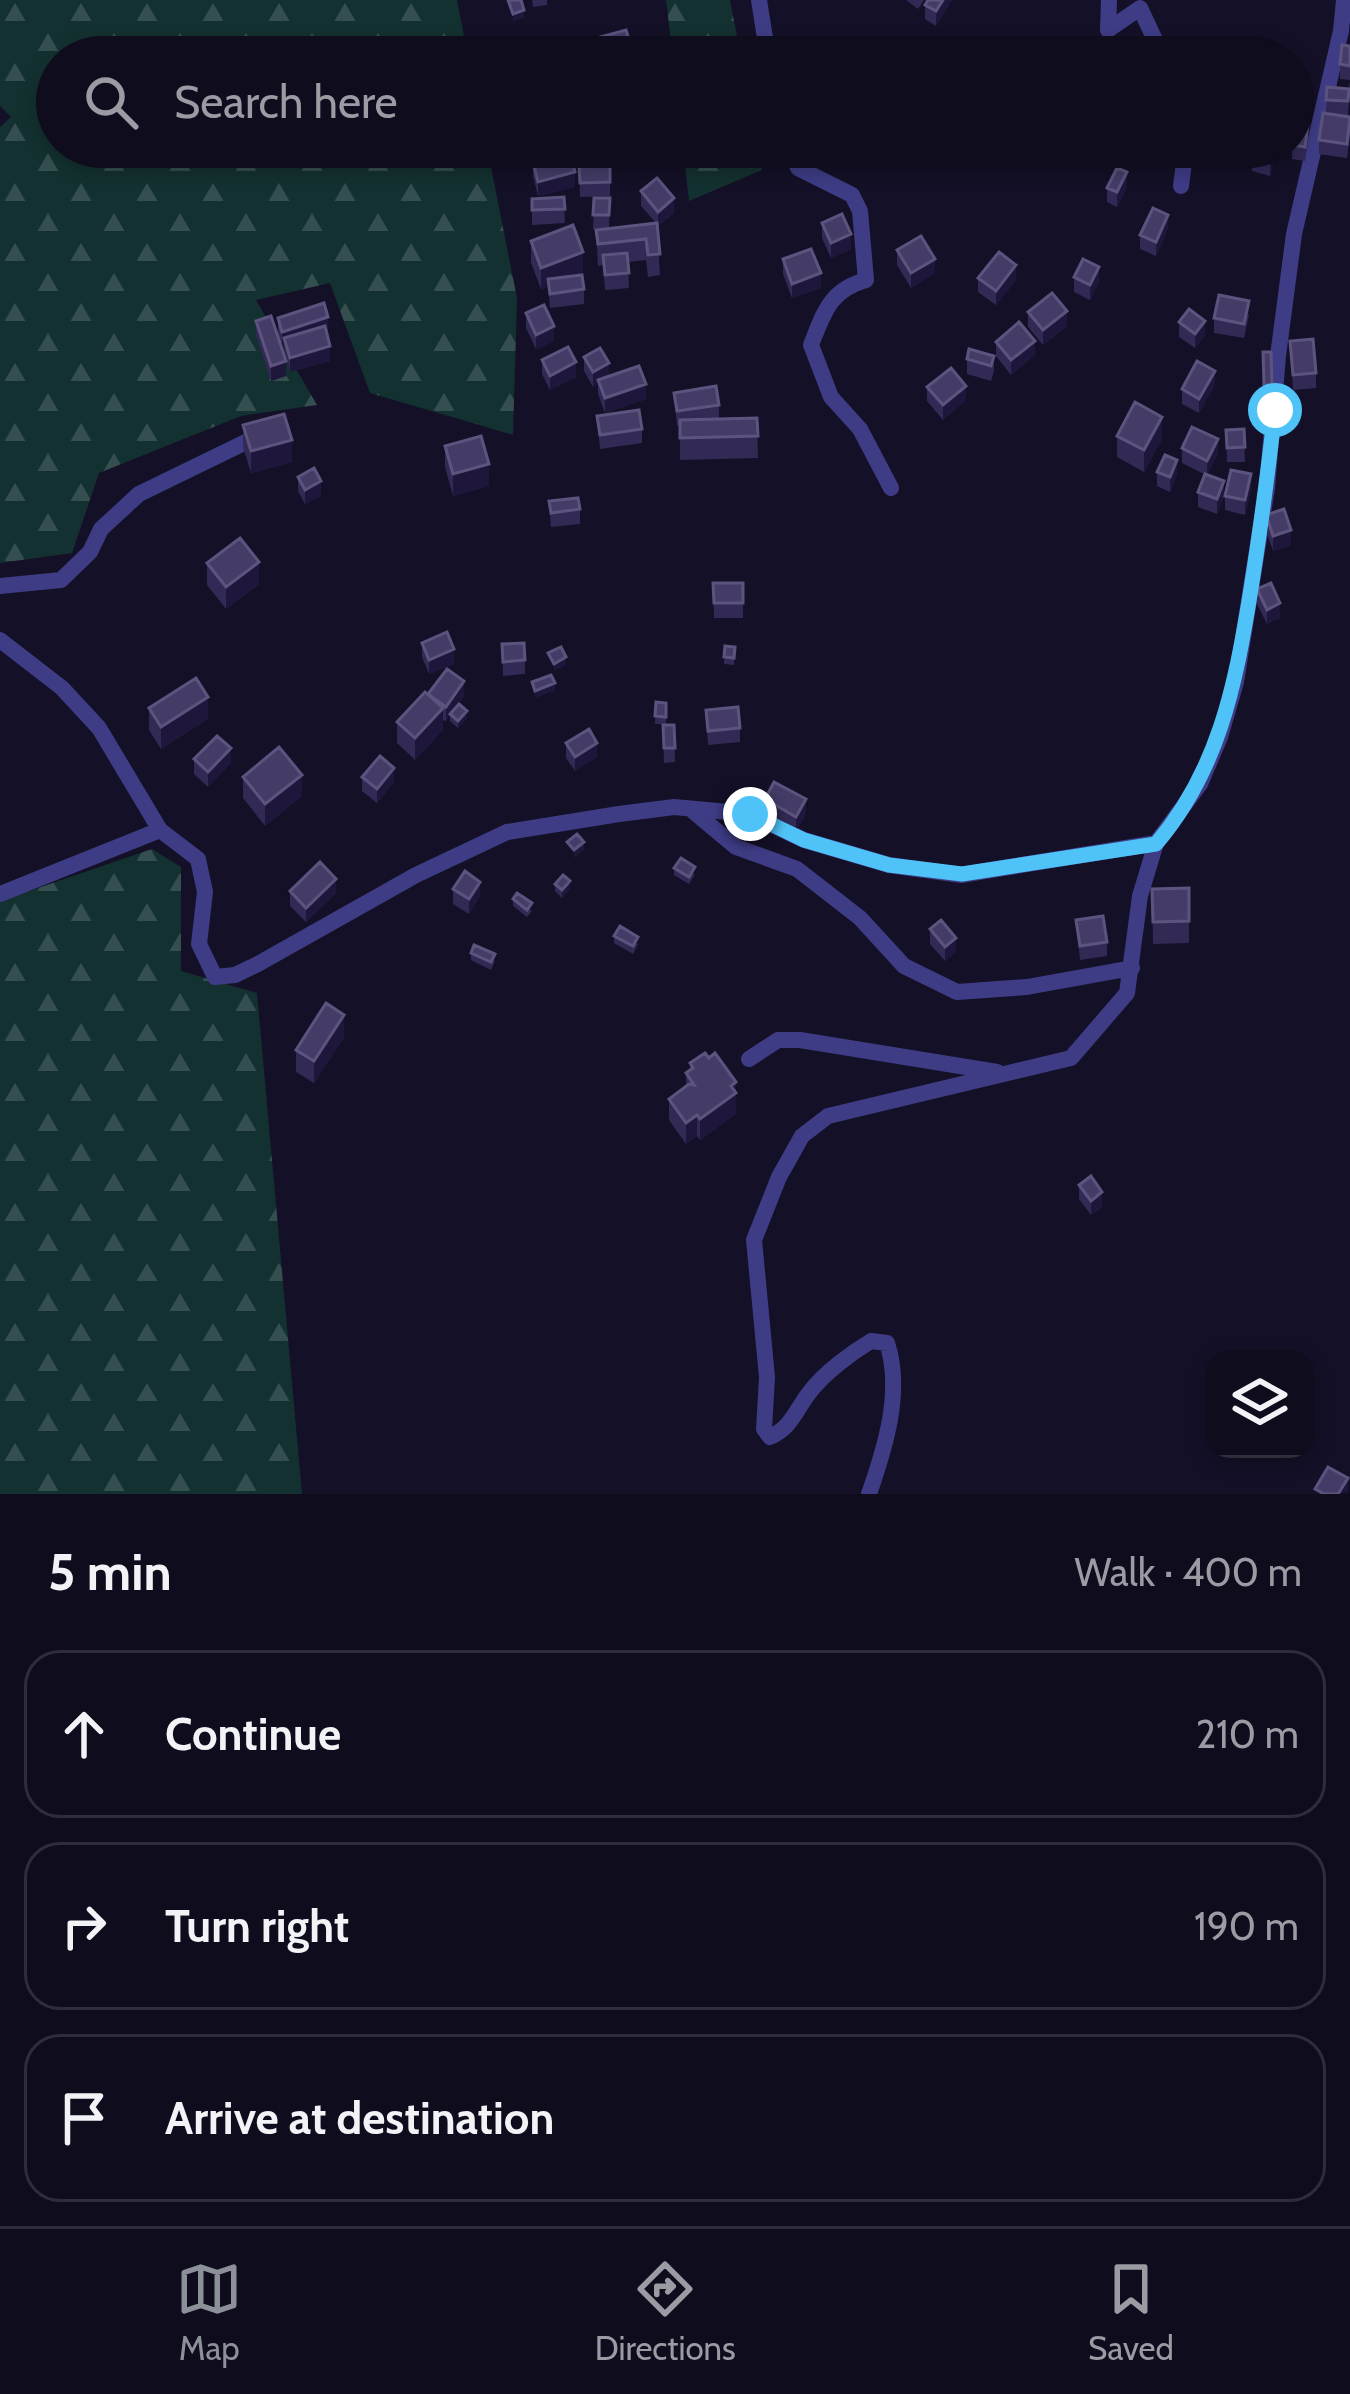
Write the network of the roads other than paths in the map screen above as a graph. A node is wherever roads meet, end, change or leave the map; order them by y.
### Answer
1 (758, 0) edge
2 (1109, 0) edge
3 (1344, 0) edge
4 (764, 36) edge
5 (1153, 36) edge
6 (1314, 149) edge
7 (799, 168) edge
8 (1183, 168) edge
9 (1309, 168) edge
10 (1181, 186) dead end
11 (252, 439) edge
12 (891, 488) dead end
13 (0, 586) edge
14 (0, 640) edge
15 (693, 811) junction
16 (160, 830) junction
17 (1156, 844) junction
18 (0, 894) edge
19 (1132, 968) junction
20 (749, 1059) dead end
21 (1011, 1074) junction
22 (869, 1494) edge

1 - 4 street
2 - 5 street
3 - 6 street
7 - 12 street
8 - 10 street
9 - 17 street
11 - 13 street
14 - 16 street
15 - 16 street
15 - 17 street
15 - 19 street
16 - 18 street
17 - 19 street
19 - 21 street
20 - 21 street
21 - 22 street

